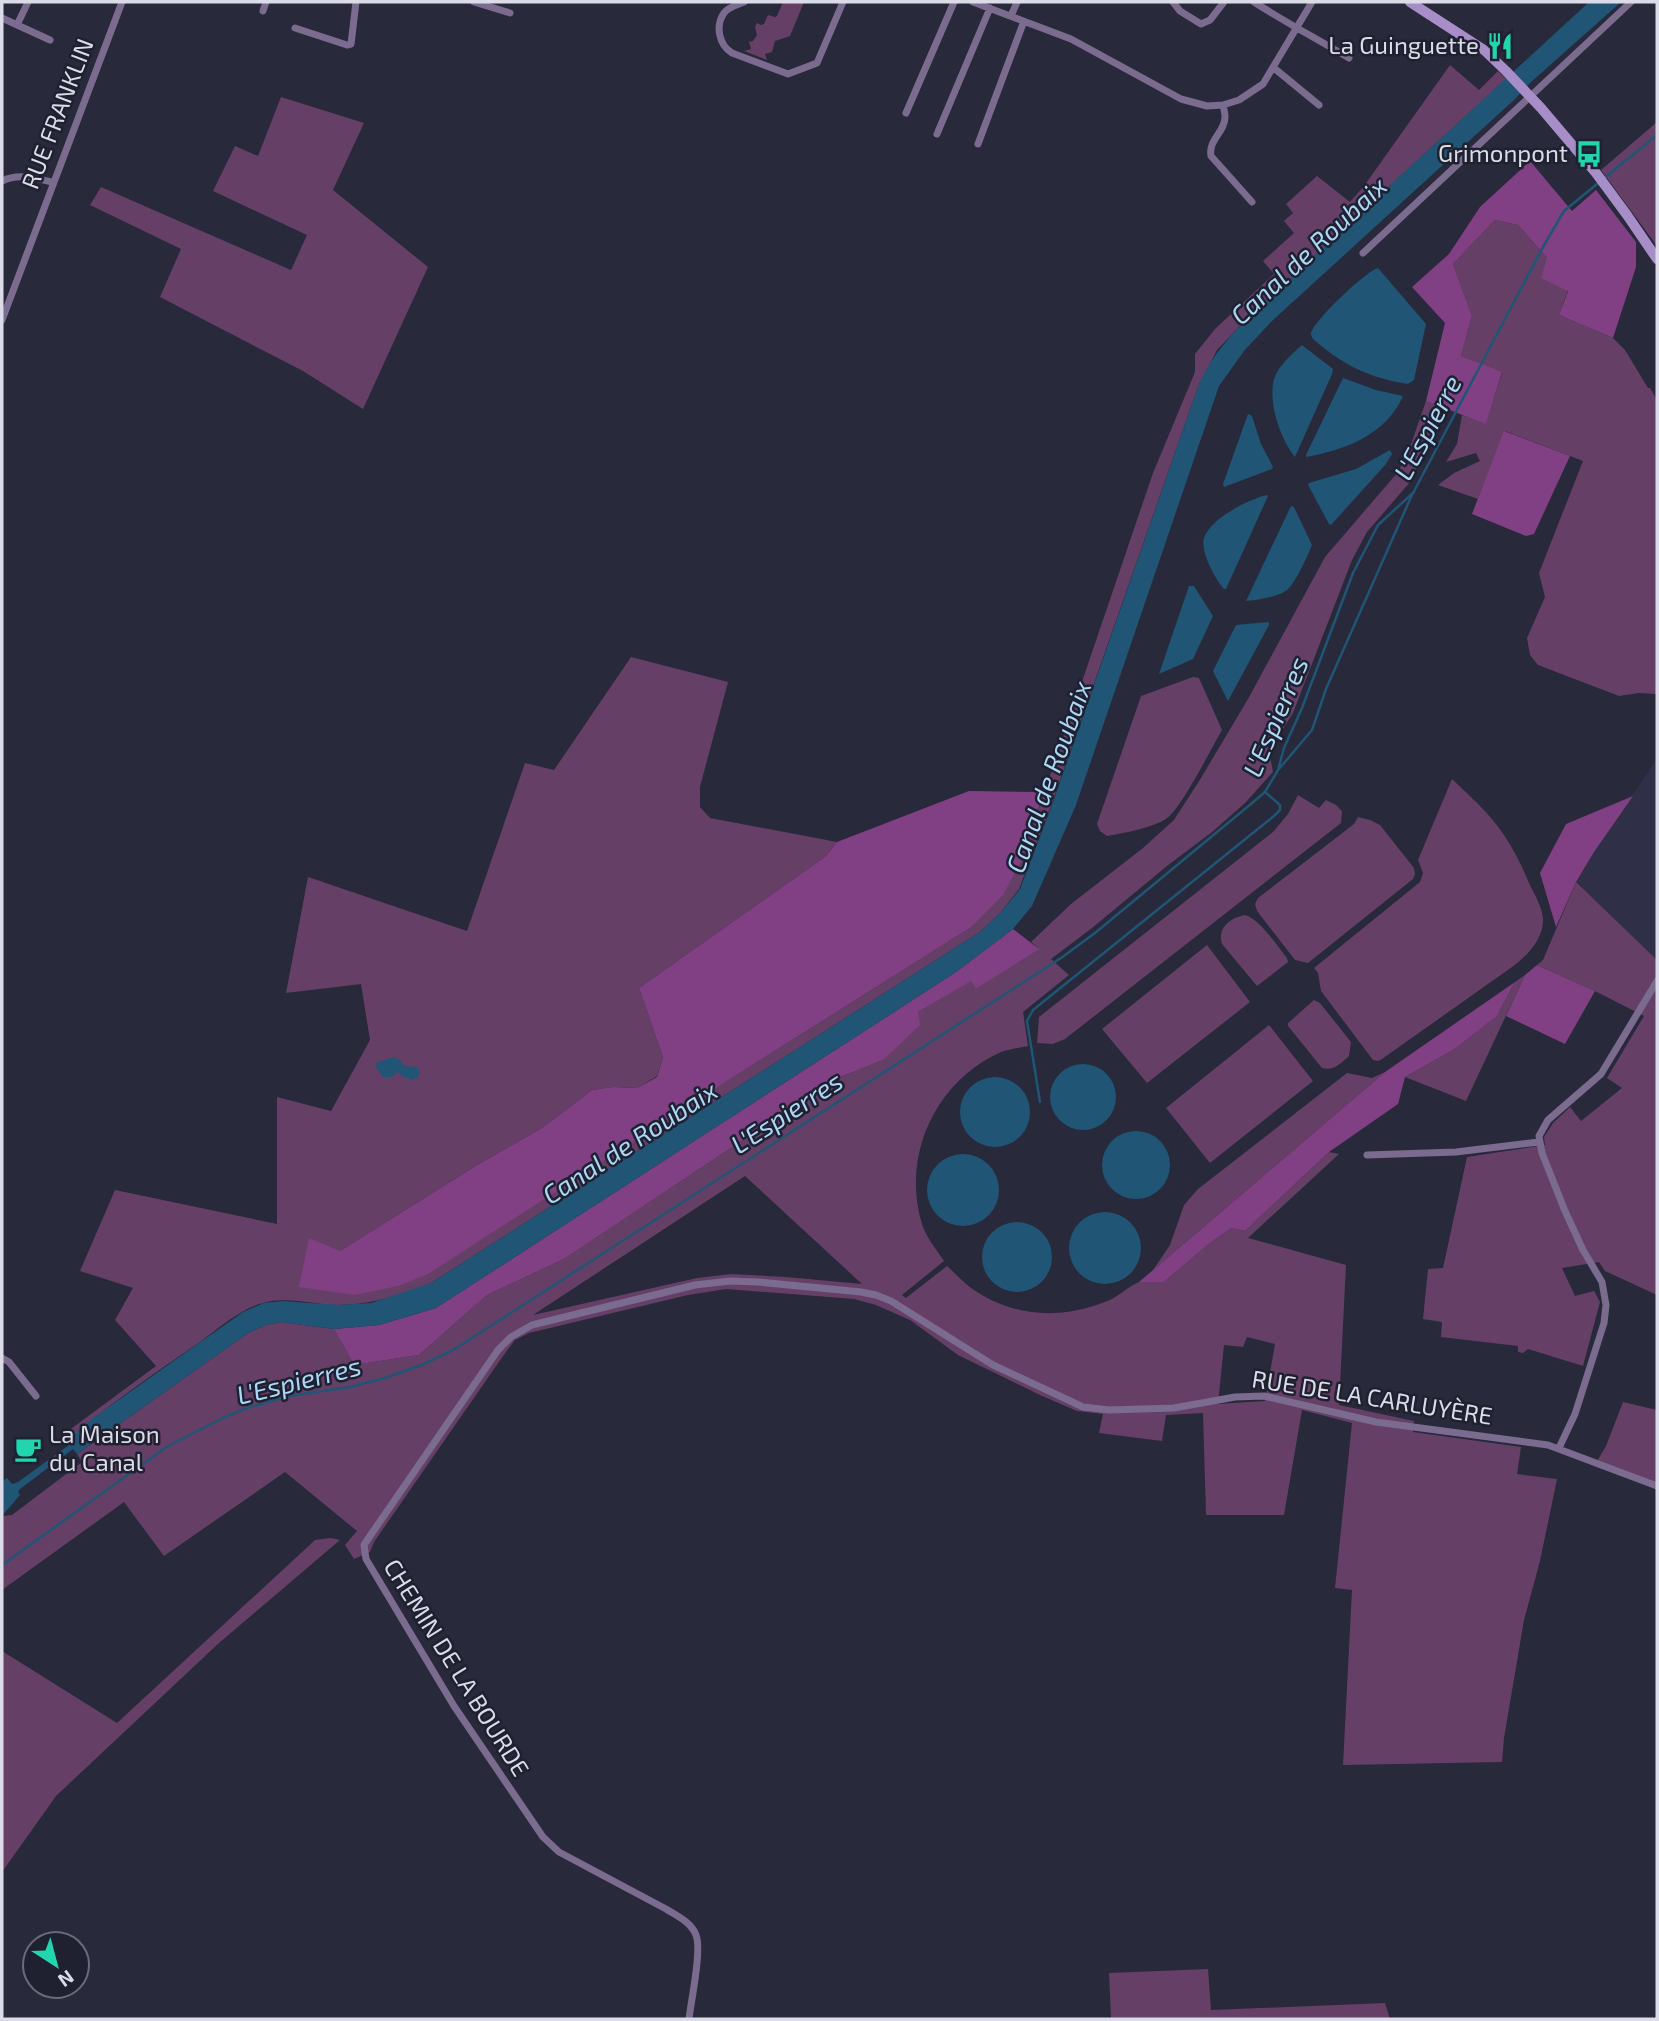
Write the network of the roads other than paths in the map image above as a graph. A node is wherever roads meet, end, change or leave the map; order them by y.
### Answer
1 (27, 2) edge
2 (122, 2) edge
3 (267, 2) edge
4 (356, 2) edge
5 (474, 2) edge
6 (744, 2) edge
7 (843, 2) edge
8 (954, 2) edge
9 (973, 2) edge
10 (1017, 2) edge
11 (1173, 2) edge
12 (1224, 2) edge
13 (1254, 2) edge
14 (1312, 2) edge
15 (1410, 2) edge
16 (1631, 2) edge
17 (990, 8) junction
18 (263, 11) dead end
19 (510, 13) dead end
20 (1012, 16) junction
21 (2, 18) edge
22 (1024, 21) junction
23 (17, 25) junction
24 (295, 28) dead end
25 (1297, 28) junction
26 (50, 40) dead end
27 (1349, 58) dead end
28 (1274, 68) junction
29 (1529, 95) junction
30 (1223, 105) junction
31 (1319, 105) dead end
32 (906, 113) dead end
33 (937, 134) dead end
34 (978, 144) dead end
35 (2, 181) edge
36 (52, 182) junction
37 (1252, 202) dead end
38 (1363, 253) dead end
39 (1657, 259) edge
40 (2, 320) edge
41 (1657, 981) edge
42 (1539, 1142) junction
43 (1367, 1155) dead end
44 (2, 1357) edge
45 (36, 1396) dead end
46 (1108, 1410) joint
47 (1559, 1448) junction
48 (1657, 1486) edge
49 (688, 2019) edge

1 - 23 street
2 - 36 street, RUE FRANKLIN
3 - 18 street
4 - 24 street
5 - 19 street
6 - 7 street
8 - 32 street
9 - 17 street
10 - 20 street
11 - 12 street
13 - 25 street
14 - 25 street
15 - 29 street
16 - 29 street
17 - 20 street
17 - 33 street
20 - 22 street
21 - 23 street
22 - 30 street
22 - 34 street
23 - 26 street
25 - 27 street
25 - 28 street
28 - 30 street
28 - 31 street
29 - 38 street
29 - 39 street
30 - 37 street
35 - 36 street
36 - 40 street, RUE FRANKLIN
41 - 42 street
42 - 43 street
42 - 47 street
44 - 45 street
46 - 47 street, RUE DE LA CARLUYÈRE
46 - 49 street, CHEMIN DE LA BOURDE
47 - 48 street, RUE DE LA CARLUYÈRE

